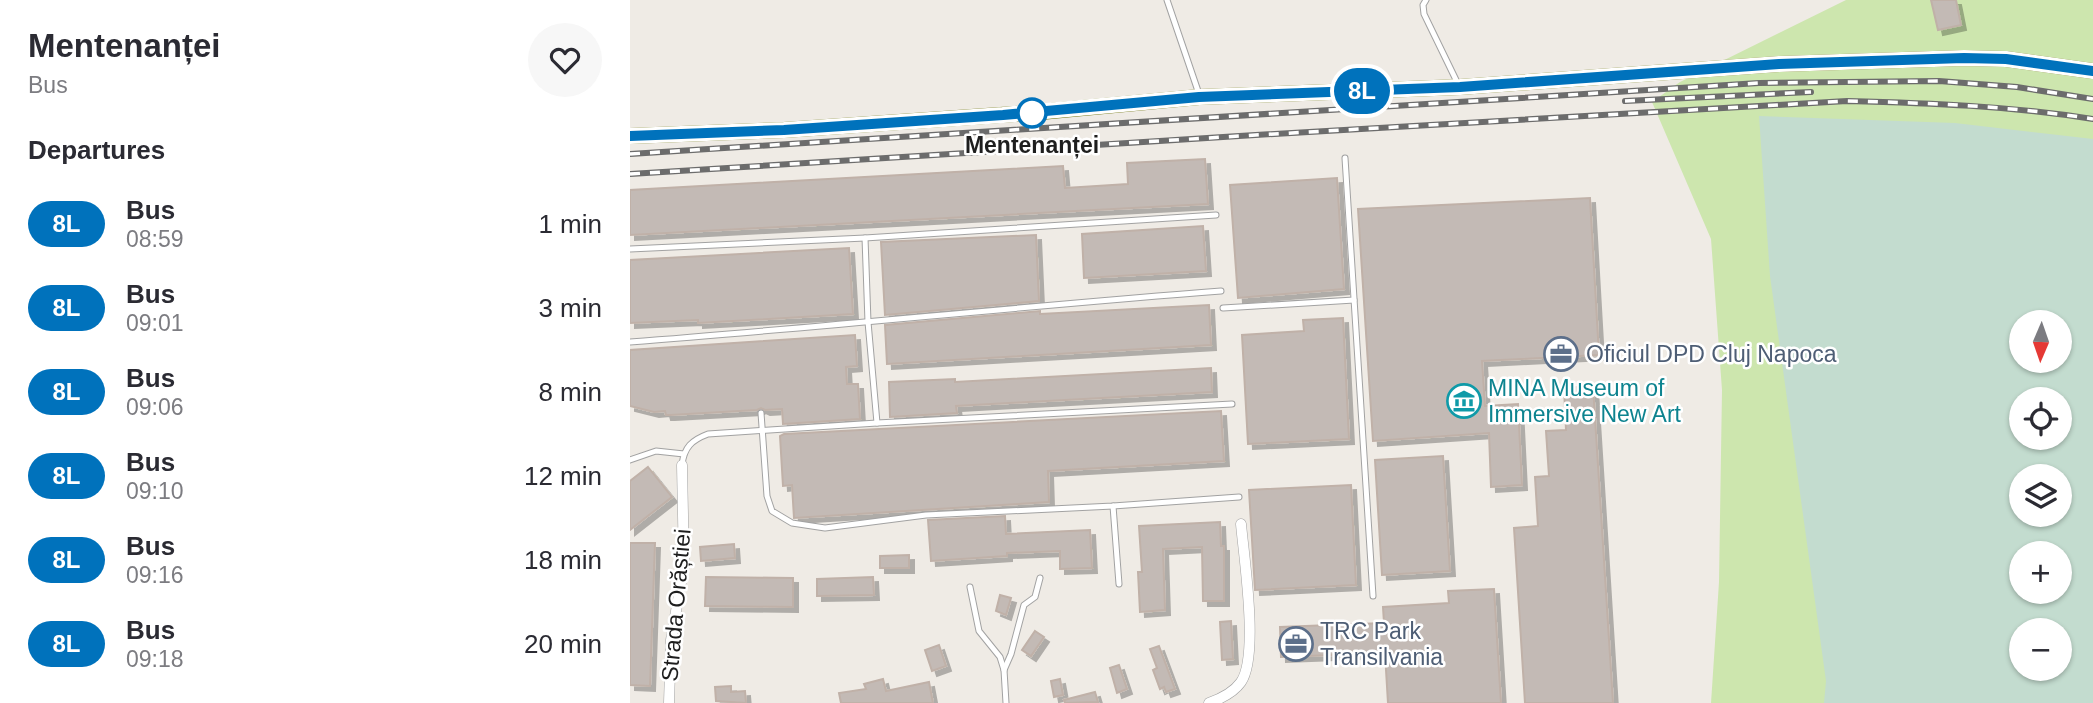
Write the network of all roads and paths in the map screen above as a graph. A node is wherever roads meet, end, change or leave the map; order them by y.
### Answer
1 (1167, 0) edge
2 (1426, 0) edge
3 (2093, 71) edge
4 (1460, 87) junction
5 (1199, 97) junction
6 (630, 136) edge
7 (1345, 158) dead end
8 (1216, 215) dead end
9 (865, 238) junction
10 (630, 249) edge
11 (1221, 291) dead end
12 (1354, 300) junction
13 (1223, 308) dead end
14 (868, 322) junction
15 (630, 342) edge
16 (1232, 404) dead end
17 (761, 413) dead end
18 (877, 423) junction
19 (762, 430) junction
20 (683, 459) junction
21 (632, 460) edge
22 (1239, 497) dead end
23 (1113, 506) junction
24 (1241, 524) dead end
25 (1040, 578) dead end
26 (1119, 584) dead end
27 (970, 587) dead end
28 (1373, 596) dead end
29 (1004, 670) junction
30 (669, 703) edge
31 (1006, 703) edge
32 (1209, 703) edge

1 - 5 lane
2 - 4 lane
3 - 4 main road
4 - 5 main road
5 - 6 main road
7 - 12 lane
8 - 9 lane
9 - 10 lane
9 - 14 lane
11 - 14 lane
12 - 13 lane
12 - 28 lane
14 - 15 lane
14 - 18 lane
16 - 18 lane
17 - 19 lane
18 - 19 lane
19 - 20 lane
19 - 23 lane
20 - 21 lane
20 - 30 street, Strada Orăștiei
22 - 23 lane
23 - 26 lane
24 - 32 street
25 - 29 lane
27 - 29 lane
29 - 31 lane

